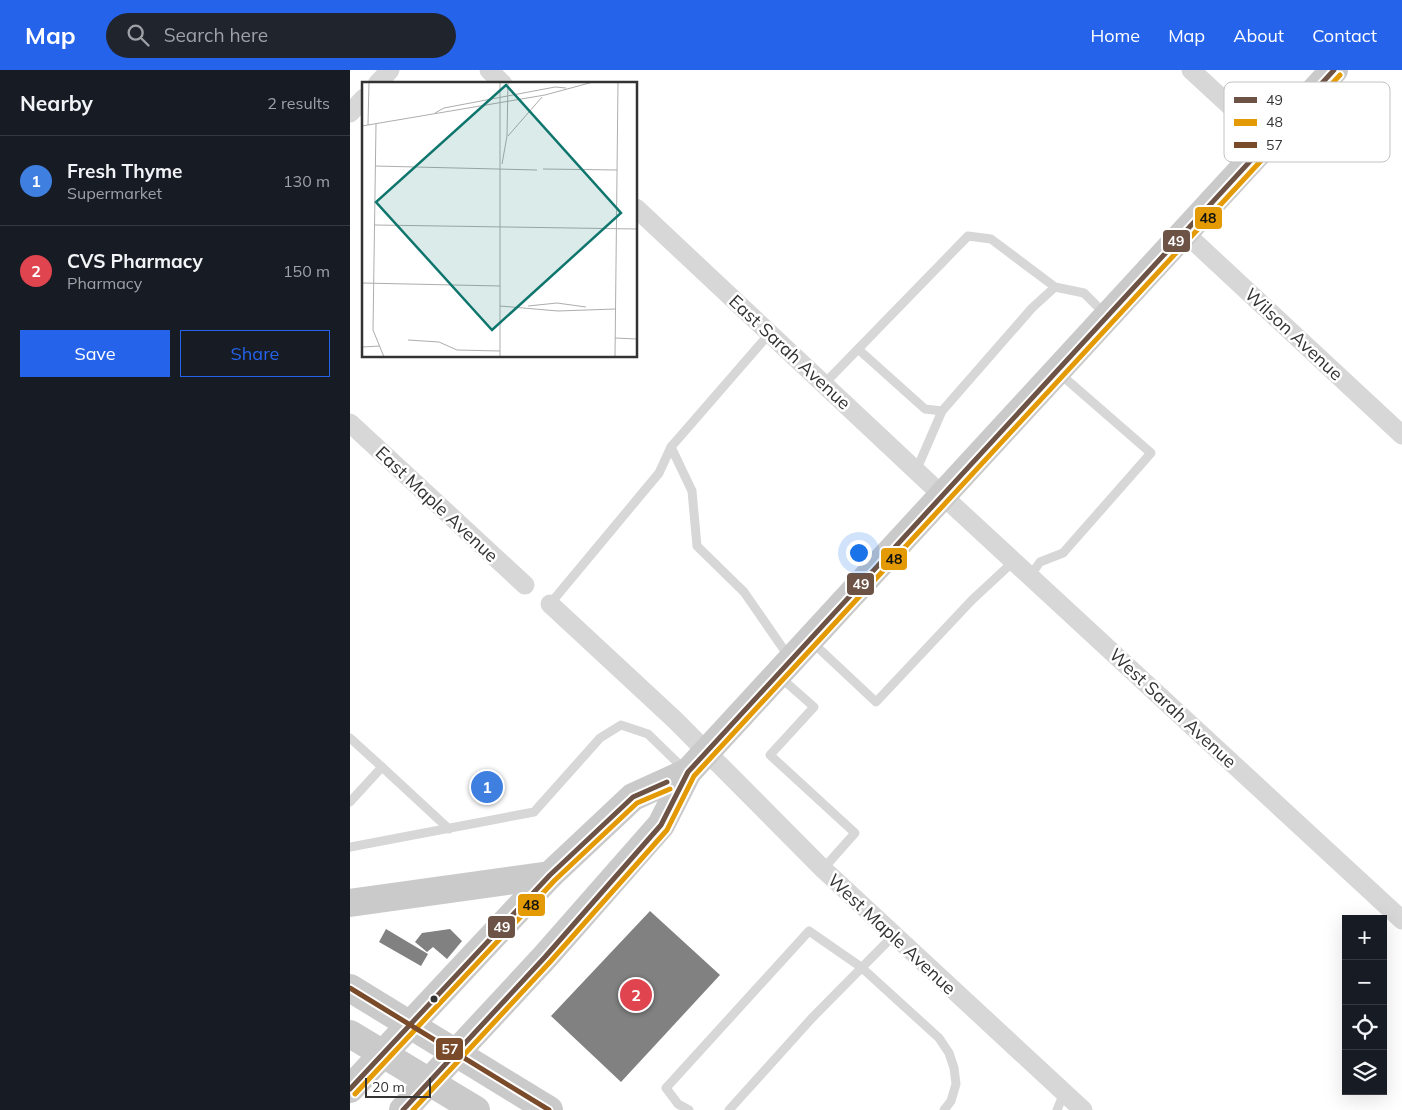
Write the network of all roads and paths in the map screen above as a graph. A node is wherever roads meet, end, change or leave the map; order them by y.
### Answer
1 (390, 70) edge
2 (489, 70) edge
3 (1191, 70) edge
4 (1334, 70) edge
5 (379, 82) edge
6 (501, 82) edge
7 (1323, 82) edge
8 (362, 100) edge
9 (1224, 100) edge
10 (350, 114) edge
11 (1249, 162) edge
12 (638, 210) edge
13 (1185, 233) junction
14 (1055, 286) junction
15 (1108, 316) junction
16 (770, 333) junction
17 (858, 349) junction
18 (1058, 372) junction
19 (824, 384) junction
20 (942, 411) junction
21 (350, 423) edge
22 (1402, 436) edge
23 (671, 447) junction
24 (916, 471) junction
25 (943, 496) junction
26 (1014, 561) junction
27 (1030, 576) junction
28 (525, 585) dead end
29 (550, 604) joint
30 (810, 641) junction
31 (785, 668) junction
32 (350, 738) edge
33 (706, 753) junction
34 (382, 767) junction
35 (688, 772) junction
36 (350, 802) edge
37 (449, 829) junction
38 (350, 847) edge
39 (822, 869) junction
40 (550, 875) junction
41 (350, 903) edge
42 (1402, 920) edge
43 (894, 935) junction
44 (862, 967) junction
45 (350, 988) edge
46 (411, 1025) junction
47 (350, 1034) edge
48 (384, 1053) junction
49 (456, 1053) junction
50 (428, 1081) junction
51 (350, 1089) edge
52 (1060, 1101) edge
53 (403, 1110) edge
54 (476, 1110) edge
55 (549, 1110) edge
56 (690, 1110) edge
57 (729, 1110) edge
58 (944, 1110) edge
59 (1083, 1110) edge

1 - 5 street
2 - 6 street
3 - 9 street
4 - 7 main road
8 - 10 street
11 - 13 main road
12 - 16 street, East Sarah Avenue
13 - 15 main road
13 - 22 street, Wilson Avenue
14 - 15 lane
14 - 17 lane
14 - 20 lane
15 - 18 main road
16 - 19 street, East Sarah Avenue
16 - 23 lane
17 - 19 lane
17 - 20 lane
18 - 25 main road
18 - 27 lane
19 - 24 street, East Sarah Avenue
20 - 24 lane
21 - 28 street, East Maple Avenue
23 - 29 lane
23 - 31 lane
24 - 25 street, East Sarah Avenue
25 - 26 street, West Sarah Avenue
25 - 30 main road
26 - 27 street, West Sarah Avenue
26 - 30 lane
27 - 42 street, West Sarah Avenue
29 - 33 street
30 - 31 main road
31 - 33 main road
31 - 39 lane
32 - 34 lane
33 - 35 main road
33 - 39 street, West Maple Avenue
34 - 36 lane
34 - 37 lane
35 - 37 lane
35 - 40 main road
35 - 49 main road
37 - 38 lane
39 - 43 street, West Maple Avenue
40 - 41 main road
40 - 46 main road
43 - 44 lane
43 - 52 street, West Maple Avenue
44 - 56 lane
44 - 57 lane
44 - 58 lane
45 - 46 main road
46 - 48 main road
46 - 49 main road
47 - 48 main road
48 - 50 main road
48 - 51 main road
49 - 50 main road
49 - 55 main road
50 - 53 main road
50 - 54 main road
52 - 59 street, West Maple Avenue

